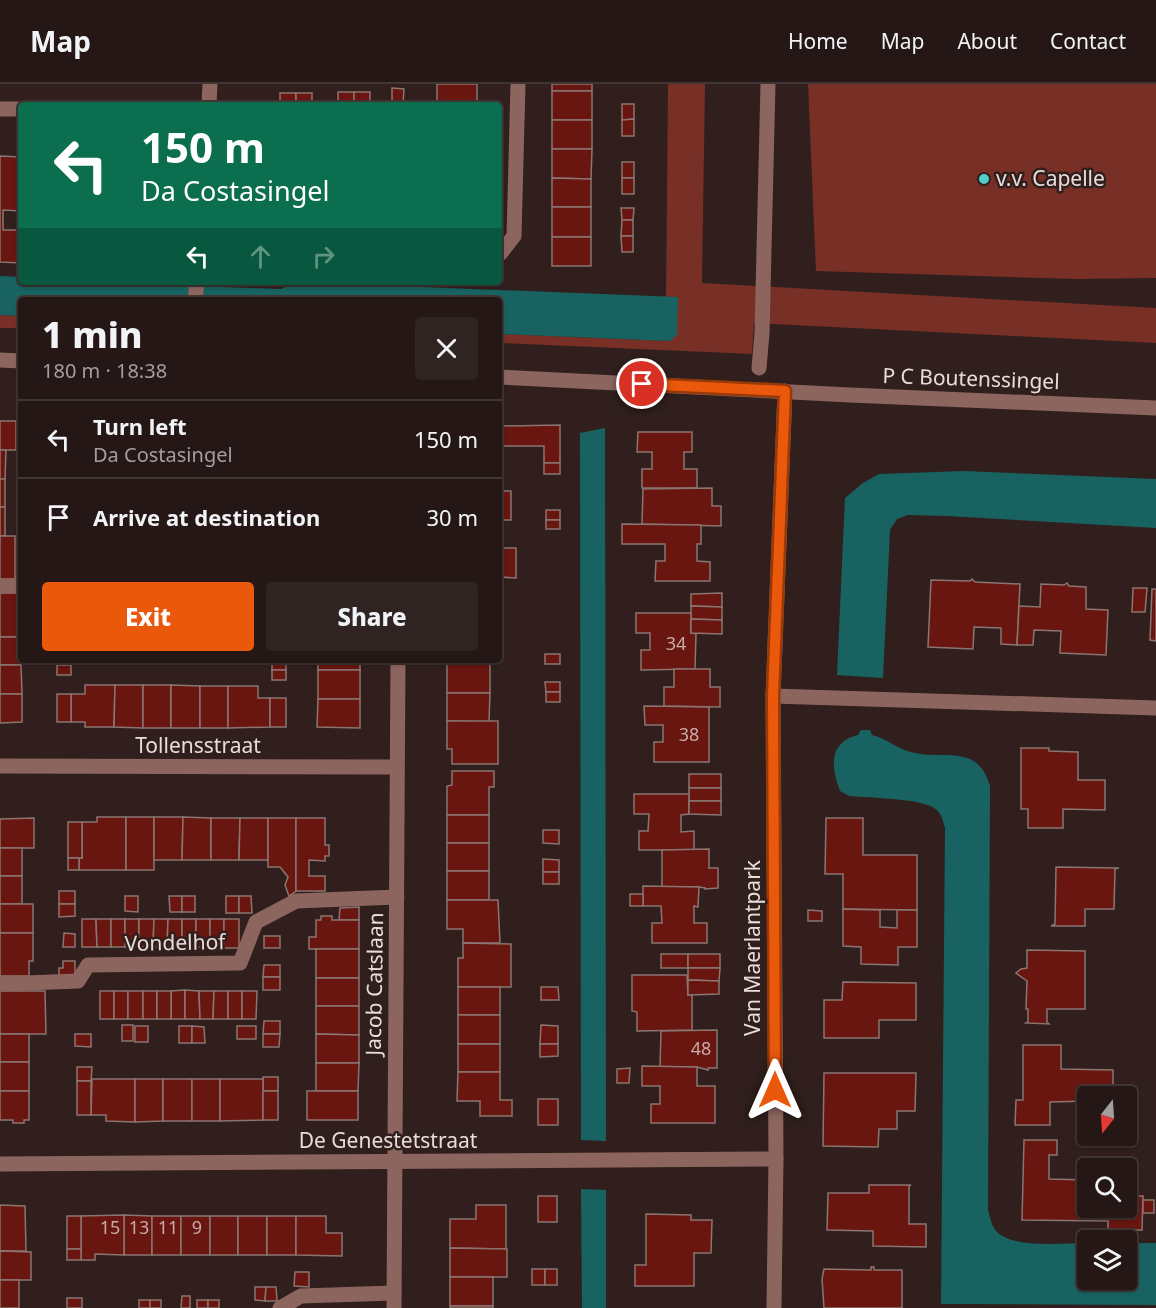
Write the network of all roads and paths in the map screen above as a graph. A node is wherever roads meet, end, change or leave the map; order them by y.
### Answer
1 (210, 84) edge
2 (518, 84) edge
3 (768, 84) edge
4 (209, 102) edge
5 (0, 109) edge
6 (18, 109) edge
7 (502, 251) edge
8 (0, 360) edge
9 (18, 361) edge
10 (759, 368) dead end
11 (502, 377) edge
12 (785, 391) junction
13 (1156, 408) edge
14 (0, 586) edge
15 (18, 586) edge
16 (398, 663) edge
17 (773, 696) junction
18 (1156, 708) edge
19 (0, 766) edge
20 (396, 767) junction
21 (397, 897) junction
22 (0, 984) edge
23 (776, 1159) junction
24 (394, 1162) junction
25 (0, 1164) edge
26 (394, 1301) edge
27 (280, 1308) edge
28 (774, 1308) edge

1 - 4 street
2 - 7 street
3 - 10 street
5 - 6 street
8 - 9 street
11 - 12 street, P C Boutenssingel
12 - 13 street, P C Boutenssingel
12 - 17 street, Van Maerlantpark
14 - 15 street
16 - 20 street, Jacob Catslaan
17 - 18 street
17 - 23 street, Van Maerlantpark
19 - 20 street, Tollensstraat
20 - 21 street, Jacob Catslaan
21 - 22 street, Vondelhof
21 - 24 street, Jacob Catslaan
23 - 24 street, De Genestetstraat
23 - 28 street, Van Maerlantpark
24 - 25 street, De Genestetstraat
24 - 26 street, Jacob Catslaan
26 - 27 street

